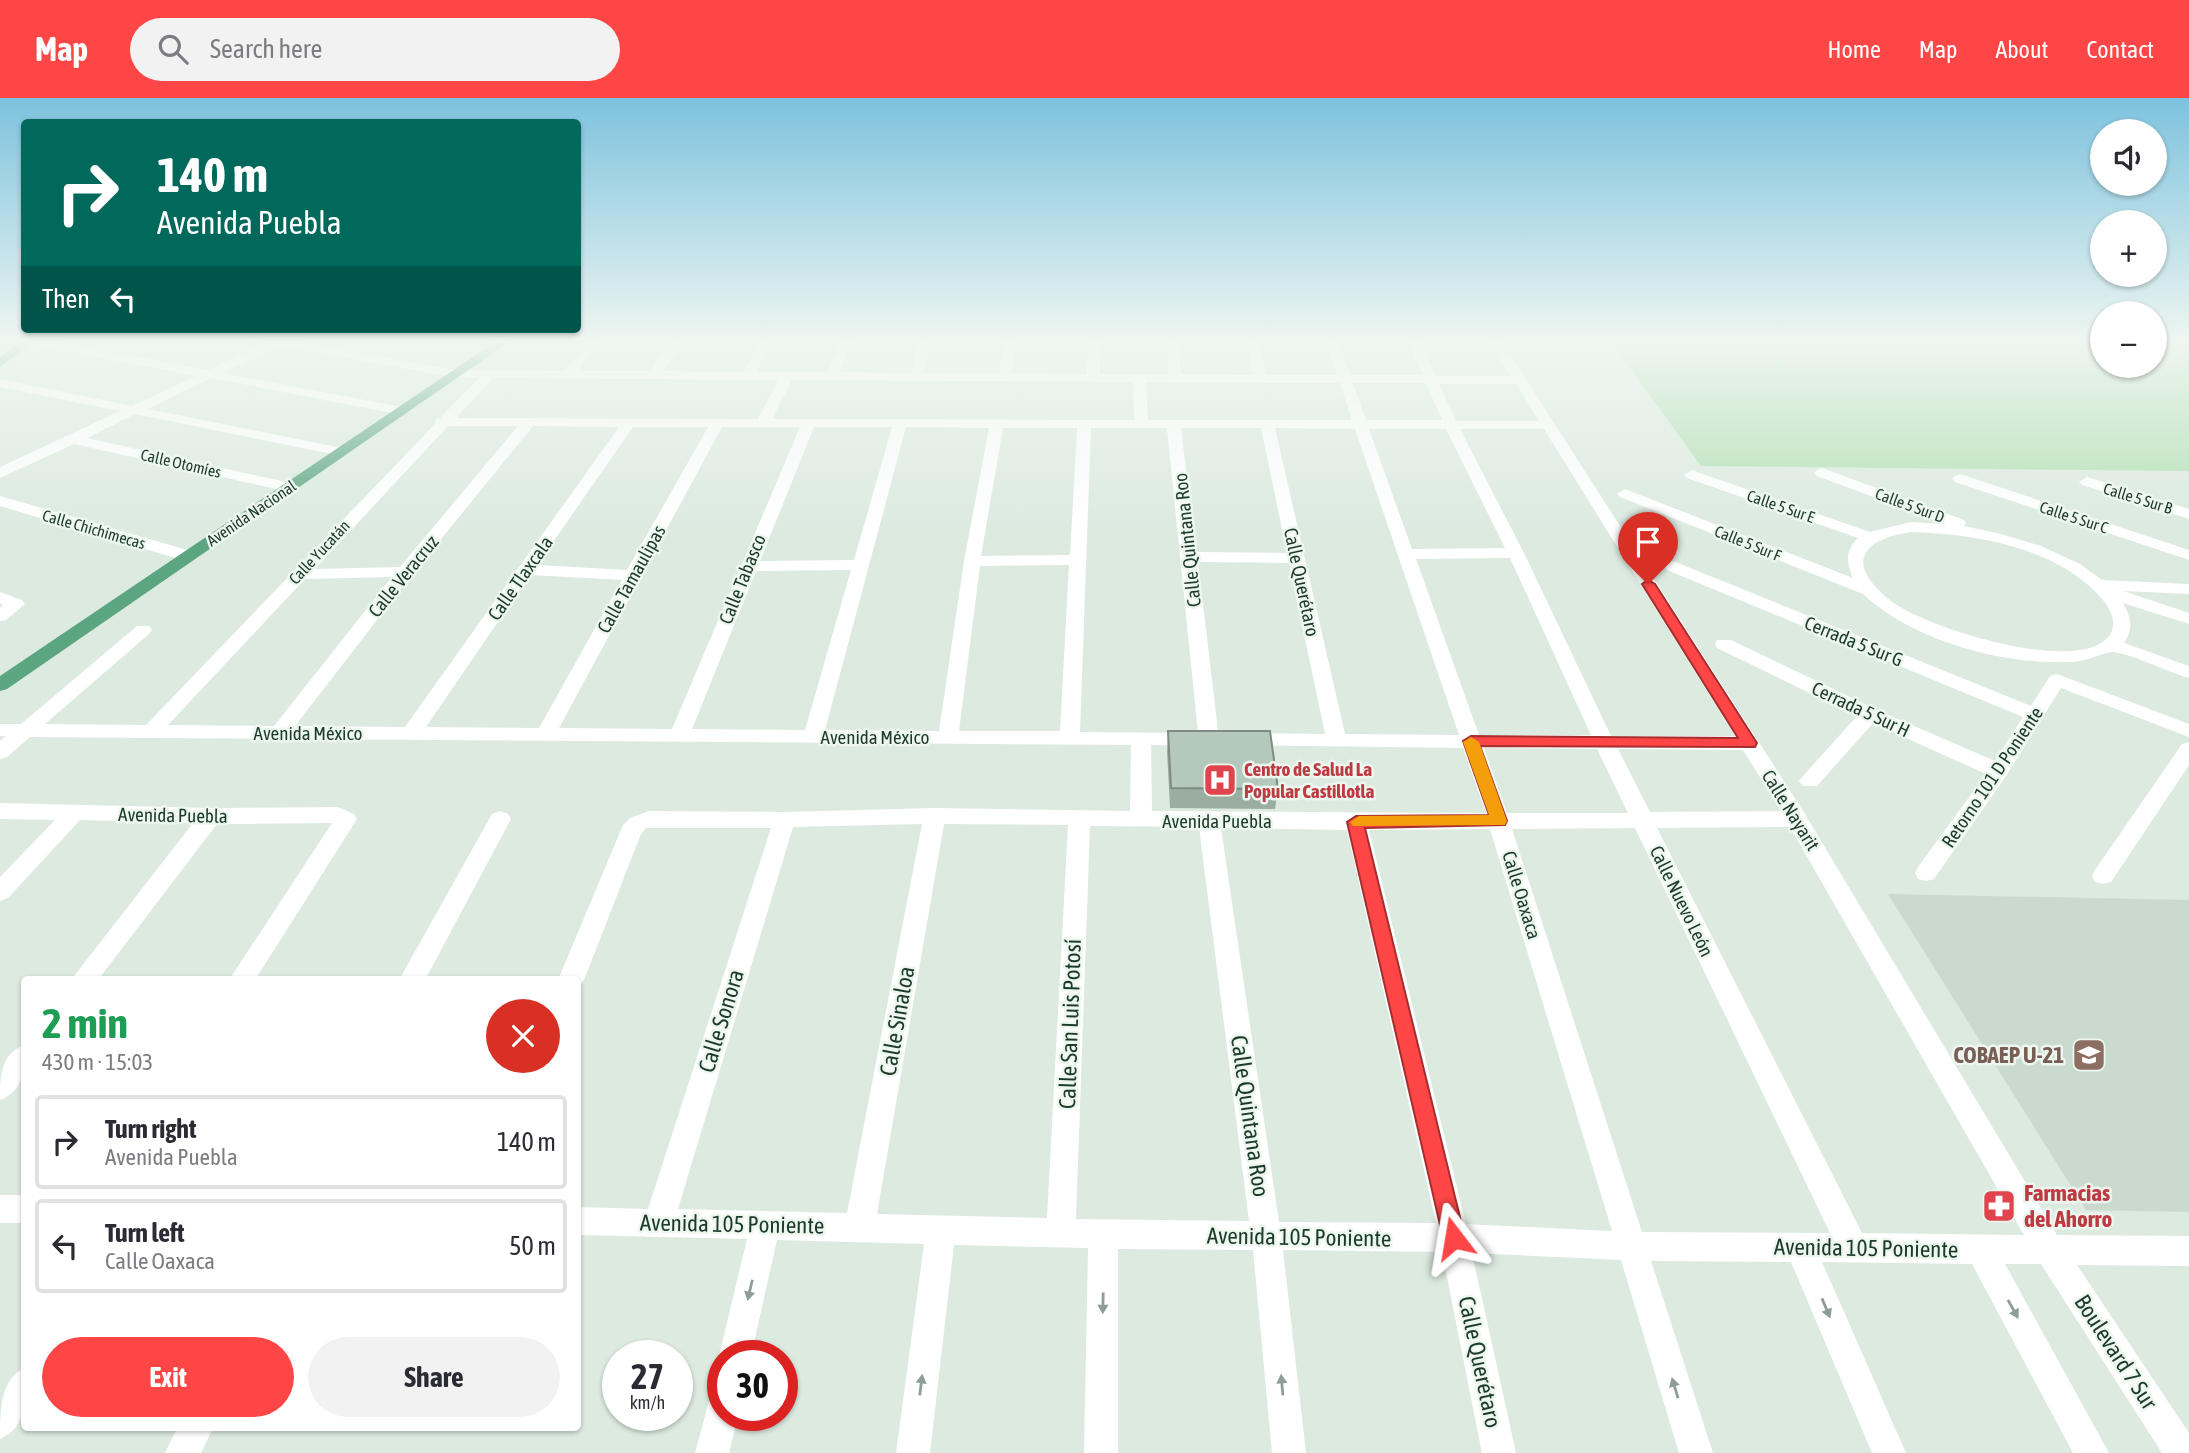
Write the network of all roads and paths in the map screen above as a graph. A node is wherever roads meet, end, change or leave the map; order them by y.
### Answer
1 (110, 405) edge
2 (143, 405) edge
3 (372, 405) edge
4 (411, 405) edge
5 (458, 405) edge
6 (772, 405) edge
7 (1140, 405) edge
8 (1354, 405) edge
9 (1442, 405) edge
10 (1535, 405) edge
11 (133, 410) junction
12 (402, 411) junction
13 (441, 422) junction
14 (629, 422) junction
15 (528, 423) junction
16 (717, 423) junction
17 (763, 423) junction
18 (808, 424) junction
19 (900, 424) junction
20 (997, 424) junction
21 (1084, 424) junction
22 (1141, 424) junction
23 (1360, 424) junction
24 (1174, 425) junction
25 (1267, 425) junction
26 (1451, 425) junction
27 (1548, 425) junction
28 (73, 439) junction
29 (342, 452) junction
30 (0, 473) edge
31 (1822, 473) dead end
32 (1692, 475) dead end
33 (1960, 479) dead end
34 (2087, 482) dead end
35 (290, 487) junction
36 (1625, 494) dead end
37 (0, 500) edge
38 (2189, 514) edge
39 (1870, 537) junction
40 (1998, 537) junction
41 (1516, 552) junction
42 (1405, 554) junction
43 (2189, 555) edge
44 (188, 556) junction
45 (1189, 557) junction
46 (1297, 558) junction
47 (1078, 560) junction
48 (972, 561) junction
49 (860, 565) junction
50 (747, 566) junction
51 (1673, 566) dead end
52 (525, 570) junction
53 (405, 572) junction
54 (298, 574) junction
55 (633, 575) junction
56 (2103, 588) junction
57 (2189, 589) edge
58 (1871, 592) junction
59 (0, 597) edge
60 (0, 616) edge
61 (2189, 619) edge
62 (143, 630) dead end
63 (1724, 644) dead end
64 (2111, 645) junction
65 (2041, 657) junction
66 (2189, 672) edge
67 (2057, 680) junction
68 (0, 685) edge
69 (1870, 714) junction
70 (2036, 715) junction
71 (0, 730) edge
72 (24, 730) junction
73 (2189, 731) edge
74 (150, 732) junction
75 (280, 732) junction
76 (411, 733) junction
77 (545, 734) junction
78 (679, 736) junction
79 (813, 736) junction
80 (947, 737) junction
81 (1070, 738) junction
82 (1141, 739) junction
83 (1209, 739) junction
84 (1336, 740) junction
85 (1471, 741) junction
86 (1604, 742) junction
87 (1749, 743) junction
88 (2189, 749) edge
89 (0, 752) edge
90 (1999, 771) junction
91 (1810, 781) dead end
92 (0, 811) edge
93 (74, 813) junction
94 (211, 816) junction
95 (934, 816) junction
96 (1079, 817) junction
97 (500, 819) dead end
98 (1797, 819) junction
99 (784, 820) junction
100 (1141, 820) junction
101 (1209, 821) junction
102 (1499, 821) junction
103 (1643, 821) junction
104 (1356, 822) junction
105 (1926, 873) dead end
106 (2103, 876) dead end
107 (0, 892) edge
108 (87, 976) edge
109 (245, 976) edge
110 (414, 976) edge
111 (573, 976) edge
112 (21, 1060) edge
113 (0, 1088) edge
114 (0, 1209) edge
115 (21, 1209) edge
116 (581, 1221) edge
117 (659, 1222) junction
118 (766, 1224) junction
119 (860, 1226) junction
120 (941, 1228) junction
121 (1061, 1232) junction
122 (1103, 1234) junction
123 (1266, 1237) junction
124 (1454, 1238) junction
125 (1632, 1246) junction
126 (1799, 1246) junction
127 (1852, 1247) junction
128 (1980, 1250) junction
129 (2050, 1251) junction
130 (2189, 1251) edge
131 (739, 1340) edge
132 (21, 1389) edge
133 (0, 1422) edge
134 (194, 1431) edge
135 (717, 1431) edge
136 (182, 1453) edge
137 (712, 1453) edge
138 (913, 1453) edge
139 (1101, 1453) edge
140 (1289, 1453) edge
141 (1499, 1453) edge
142 (1696, 1453) edge
143 (1889, 1453) edge
144 (2092, 1453) edge
145 (2182, 1453) edge

1 - 11 street
2 - 11 street
3 - 12 street
4 - 12 main road, Avenida Nacional
5 - 13 street, Calle Yucatán
6 - 17 street
7 - 22 street
8 - 23 street, Calle Oaxaca
9 - 26 street, Calle Nuevo León
10 - 27 street, Calle Nayarit
11 - 28 street
11 - 29 street
12 - 29 main road, Avenida Nacional
13 - 15 street
13 - 54 street, Calle Yucatán
14 - 15 street
14 - 16 street
14 - 52 street, Calle Tlaxcala
15 - 53 street, Calle Veracruz
16 - 17 street
16 - 55 street, Calle Tamaulipas
17 - 18 street
18 - 19 street
18 - 50 street, Calle Tabasco
19 - 20 street
19 - 49 street
20 - 21 street
20 - 48 street
21 - 22 street
21 - 47 street
22 - 24 street
23 - 25 street
23 - 26 street
23 - 42 street, Calle Oaxaca
24 - 25 street
24 - 45 street, Calle Quintana Roo
25 - 46 street, Calle Querétaro
26 - 27 street
26 - 41 street, Calle Nuevo León
27 - 87 street, Calle Nayarit
28 - 30 street
28 - 35 street, Calle Otomíes
29 - 35 main road, Avenida Nacional
31 - 40 street, Calle 5 Sur D
32 - 39 street, Calle 5 Sur E
33 - 43 street, Calle 5 Sur C
34 - 38 street, Calle 5 Sur B
35 - 44 main road, Avenida Nacional
36 - 58 street, Calle 5 Sur F
37 - 44 street, Calle Chichimecas
39 - 40 street
39 - 58 street
40 - 56 street
41 - 42 street
41 - 86 street, Calle Nuevo León
42 - 85 street, Calle Oaxaca
44 - 68 main road, Avenida Nacional
45 - 46 street
45 - 83 street, Calle Quintana Roo
46 - 84 street, Calle Querétaro
47 - 48 street
47 - 81 street
48 - 80 street
49 - 50 street
49 - 79 street
50 - 78 street, Calle Tabasco
51 - 70 street, Cerrada 5 Sur G
52 - 55 street
52 - 76 street, Calle Tlaxcala
53 - 54 street
53 - 75 street, Calle Veracruz
54 - 74 street, Calle Yucatán
55 - 77 street, Calle Tamaulipas
56 - 57 street
56 - 61 street
56 - 64 street
58 - 65 street
59 - 60 street
62 - 72 street
63 - 69 street, Cerrada 5 Sur H
64 - 65 street
64 - 66 street
65 - 67 street
67 - 70 street, Retorno 101 D Poniente
67 - 73 street
69 - 90 street, Cerrada 5 Sur H
69 - 91 street
70 - 90 street, Retorno 101 D Poniente
71 - 72 street, Avenida México
72 - 74 street, Avenida México
72 - 89 street
74 - 75 street, Avenida México
75 - 76 street, Avenida México
76 - 77 street, Avenida México
77 - 78 street, Avenida México
78 - 79 street, Avenida México
79 - 80 street, Avenida México
80 - 81 street, Avenida México
81 - 82 street, Avenida México
82 - 83 street, Avenida México
82 - 100 street
83 - 84 street, Avenida México
84 - 85 street, Avenida México
85 - 86 street, Avenida México
85 - 102 street, Calle Oaxaca
86 - 87 street, Avenida México
86 - 103 street, Calle Nuevo León
87 - 98 street, Calle Nayarit
88 - 106 street
90 - 105 street, Retorno 101 D Poniente
92 - 93 street, Avenida Puebla
93 - 94 street, Avenida Puebla
93 - 107 street
94 - 108 street
94 - 109 street, Avenida Puebla
95 - 96 street, Avenida Puebla
95 - 99 street, Avenida Puebla
95 - 119 street, Calle Sinaloa
96 - 100 street, Avenida Puebla
96 - 121 street, Calle San Luis Potosí
97 - 110 street
98 - 103 street, Avenida Puebla
98 - 129 street, Calle Nayarit
99 - 111 street, Avenida Puebla
99 - 117 street, Calle Sonora
100 - 101 street, Avenida Puebla
101 - 104 street, Avenida Puebla
101 - 123 street, Calle Quintana Roo
102 - 103 street, Avenida Puebla
102 - 104 street, Avenida Puebla
102 - 125 street, Calle Oaxaca
103 - 127 street, Calle Nuevo León
104 - 124 street, Calle Querétaro
112 - 113 street
114 - 115 street
116 - 117 street, Avenida 105 Poniente
117 - 118 street, Avenida 105 Poniente
118 - 119 street, Avenida 105 Poniente
118 -> 131 street
119 - 120 street, Avenida 105 Poniente
120 - 121 street, Avenida 105 Poniente
138 -> 120 street
121 - 122 street, Avenida 105 Poniente
122 - 123 street, Avenida 105 Poniente
122 -> 139 street
123 - 124 street, Avenida 105 Poniente
140 -> 123 street, Calle Quintana Roo
124 - 125 street, Avenida 105 Poniente
124 - 141 street, Calle Querétaro
125 - 126 street, Avenida 105 Poniente
142 -> 125 street, Calle Oaxaca
126 - 127 street, Avenida 105 Poniente
126 -> 143 street
127 - 128 street, Avenida 105 Poniente
128 - 129 street, Avenida 105 Poniente
128 -> 144 street
129 - 130 street, Avenida 105 Poniente
129 - 145 street, Boulevard 7 Sur
132 - 133 street
134 - 136 street
135 - 137 street

